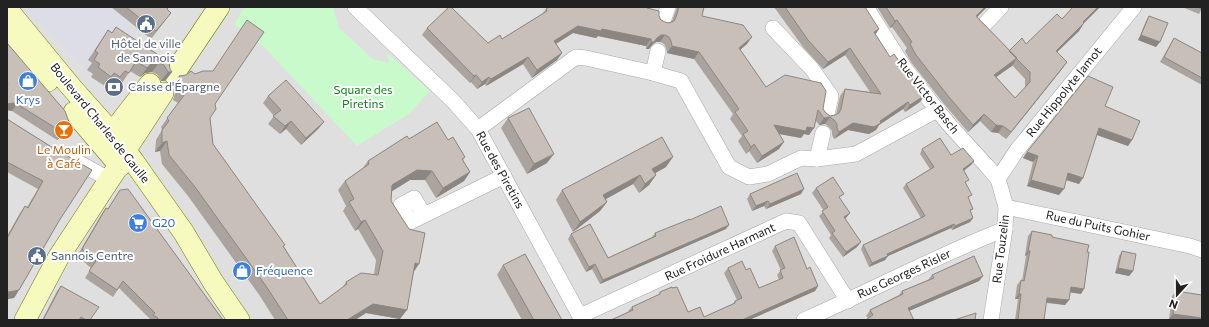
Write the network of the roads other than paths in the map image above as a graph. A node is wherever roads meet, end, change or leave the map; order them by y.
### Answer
1 (203, 7) edge
2 (219, 7) edge
3 (355, 7) edge
4 (866, 7) edge
5 (1001, 7) edge
6 (1134, 7) edge
7 (7, 9) edge
8 (984, 25) edge
9 (774, 28) dead end
10 (7, 33) edge
11 (658, 51) dead end
12 (653, 73) junction
13 (156, 88) dead end
14 (937, 110) junction
15 (827, 114) edge
16 (478, 129) junction
17 (823, 133) dead end
18 (117, 150) junction
19 (63, 154) edge
20 (817, 159) junction
21 (504, 176) junction
22 (998, 179) junction
23 (1006, 207) junction
24 (424, 215) dead end
25 (1005, 229) junction
26 (1198, 248) edge
27 (848, 301) junction
28 (581, 318) edge
29 (25, 320) edge
30 (239, 320) edge
31 (804, 320) edge
32 (991, 320) edge

1 - 2 main road
3 - 16 street, Rue des Piretins
4 - 14 street, Rue Victor Basch
5 - 8 street
6 - 22 street, Rue Hippolyte Jamot
7 - 18 main road, Boulevard Charles de Gaulle
9 - 15 street
10 - 18 main road, Boulevard Charles de Gaulle
11 - 12 street
12 - 16 street
12 - 20 street
13 - 18 main road
14 - 20 street
14 - 22 street, Rue Victor Basch
16 - 21 street, Rue des Piretins
17 - 20 street
18 - 19 street
18 - 29 main road
18 - 30 main road, Boulevard Charles de Gaulle
21 - 24 street
21 - 28 street, Rue des Piretins
22 - 23 street, Rue Touzelin
23 - 25 street, Rue Touzelin
23 - 26 street, Rue du Puits Gohier
25 - 27 street, Rue Georges Risler
25 - 32 street, Rue Touzelin
27 - 28 street, Rue Froidure Harmant
27 - 31 street, Rue Georges Risler

